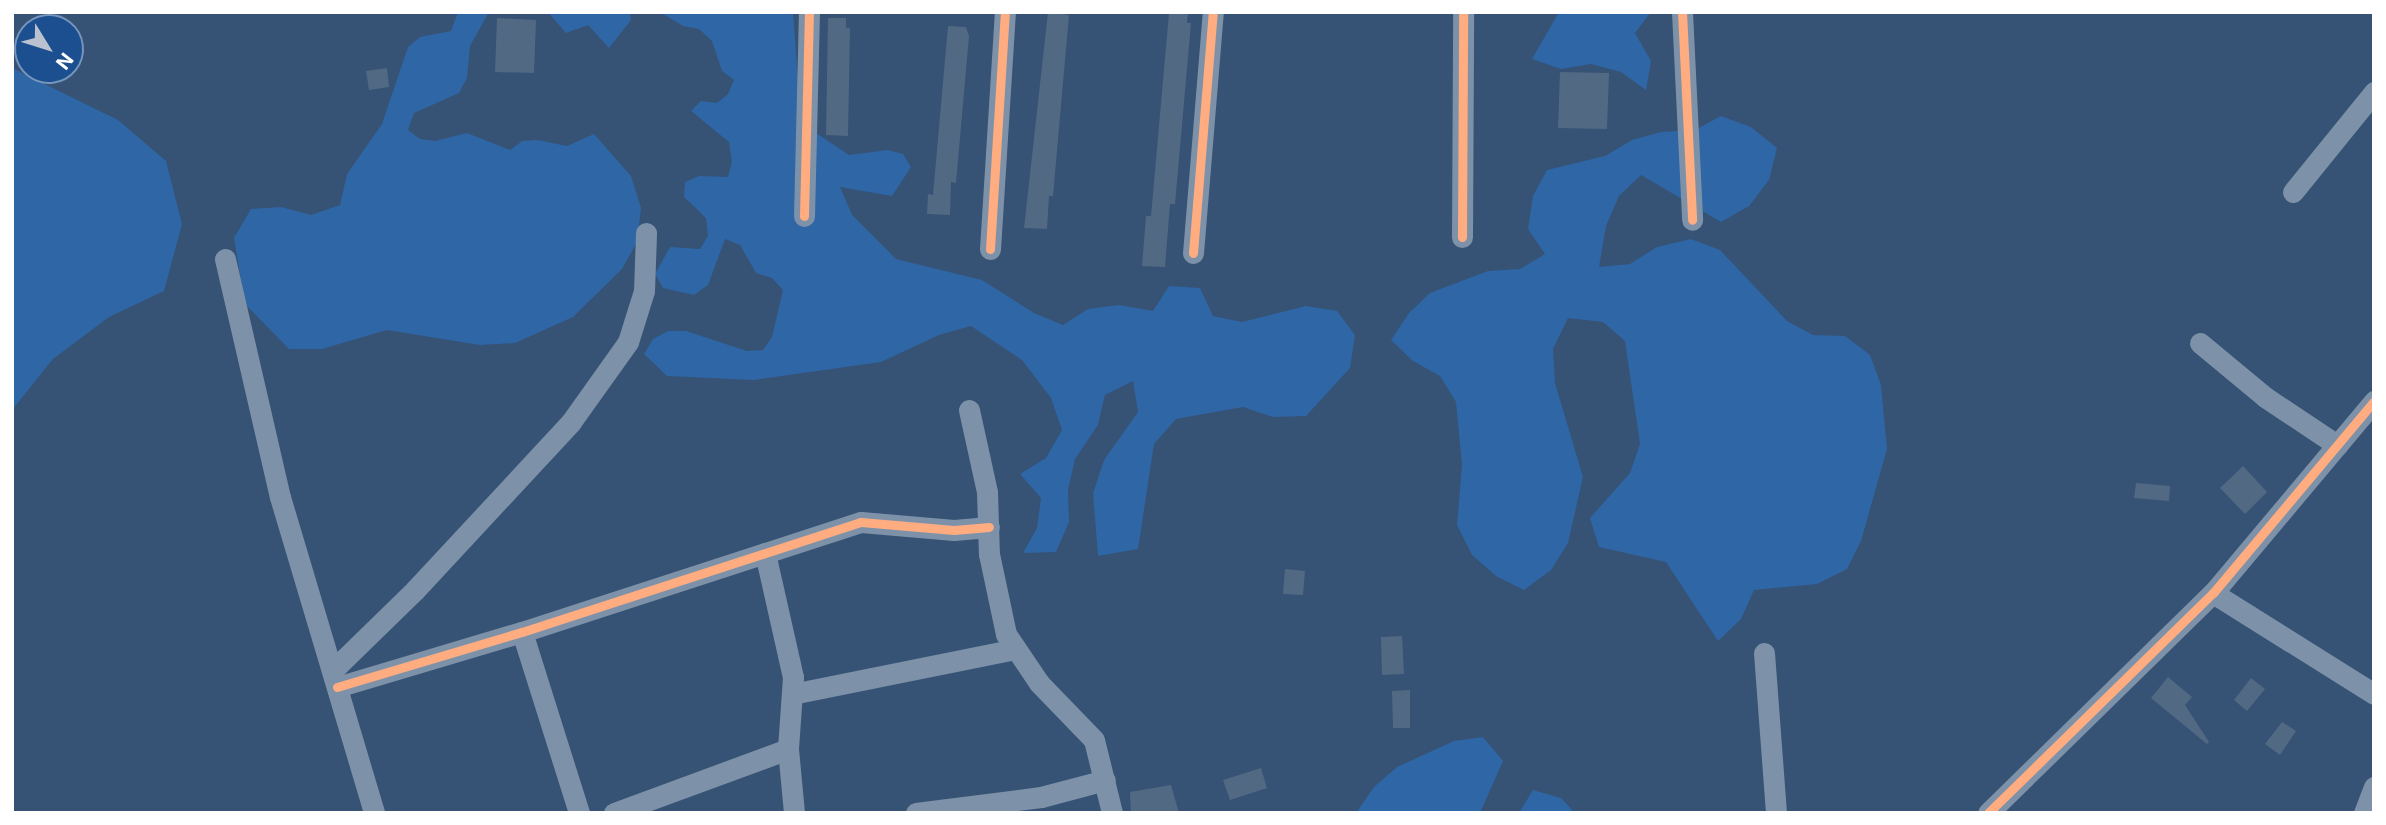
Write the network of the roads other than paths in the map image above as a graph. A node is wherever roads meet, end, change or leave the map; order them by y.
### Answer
1 (809, 12) edge
2 (1005, 12) edge
3 (1213, 12) edge
4 (1463, 12) edge
5 (1682, 12) edge
6 (2374, 92) edge
7 (2293, 191) dead end
8 (804, 216) dead end
9 (1692, 220) dead end
10 (646, 233) dead end
11 (1462, 237) dead end
12 (990, 249) dead end
13 (1193, 253) dead end
14 (225, 259) dead end
15 (2200, 344) dead end
16 (2374, 401) edge
17 (970, 410) dead end
18 (2337, 445) junction
19 (989, 527) junction
20 (765, 553) junction
21 (2213, 593) junction
22 (522, 632) junction
23 (1016, 649) junction
24 (1764, 653) dead end
25 (335, 679) junction
26 (792, 694) junction
27 (2374, 694) edge
28 (788, 749) junction
29 (1105, 780) junction
30 (2374, 787) edge
31 (374, 813) edge
32 (579, 813) edge
33 (614, 813) edge
34 (794, 813) edge
35 (916, 813) edge
36 (1112, 813) edge
37 (1776, 813) edge
38 (1988, 813) edge
39 (2364, 813) edge

1 - 8 street
2 - 12 street
3 - 13 street
4 - 11 street
5 - 9 street
6 - 7 street
10 - 25 street
14 - 25 street
15 - 18 street
16 - 18 street
17 - 19 street
18 - 21 street
19 - 20 street
19 - 23 street
20 - 22 street
20 - 26 street
21 - 27 street
21 - 38 street
22 - 25 street
22 - 32 street
23 - 26 street
23 - 29 street
24 - 37 street
25 - 31 street
26 - 28 street
28 - 33 street
28 - 34 street
29 - 35 street
29 - 36 street
30 - 39 street

